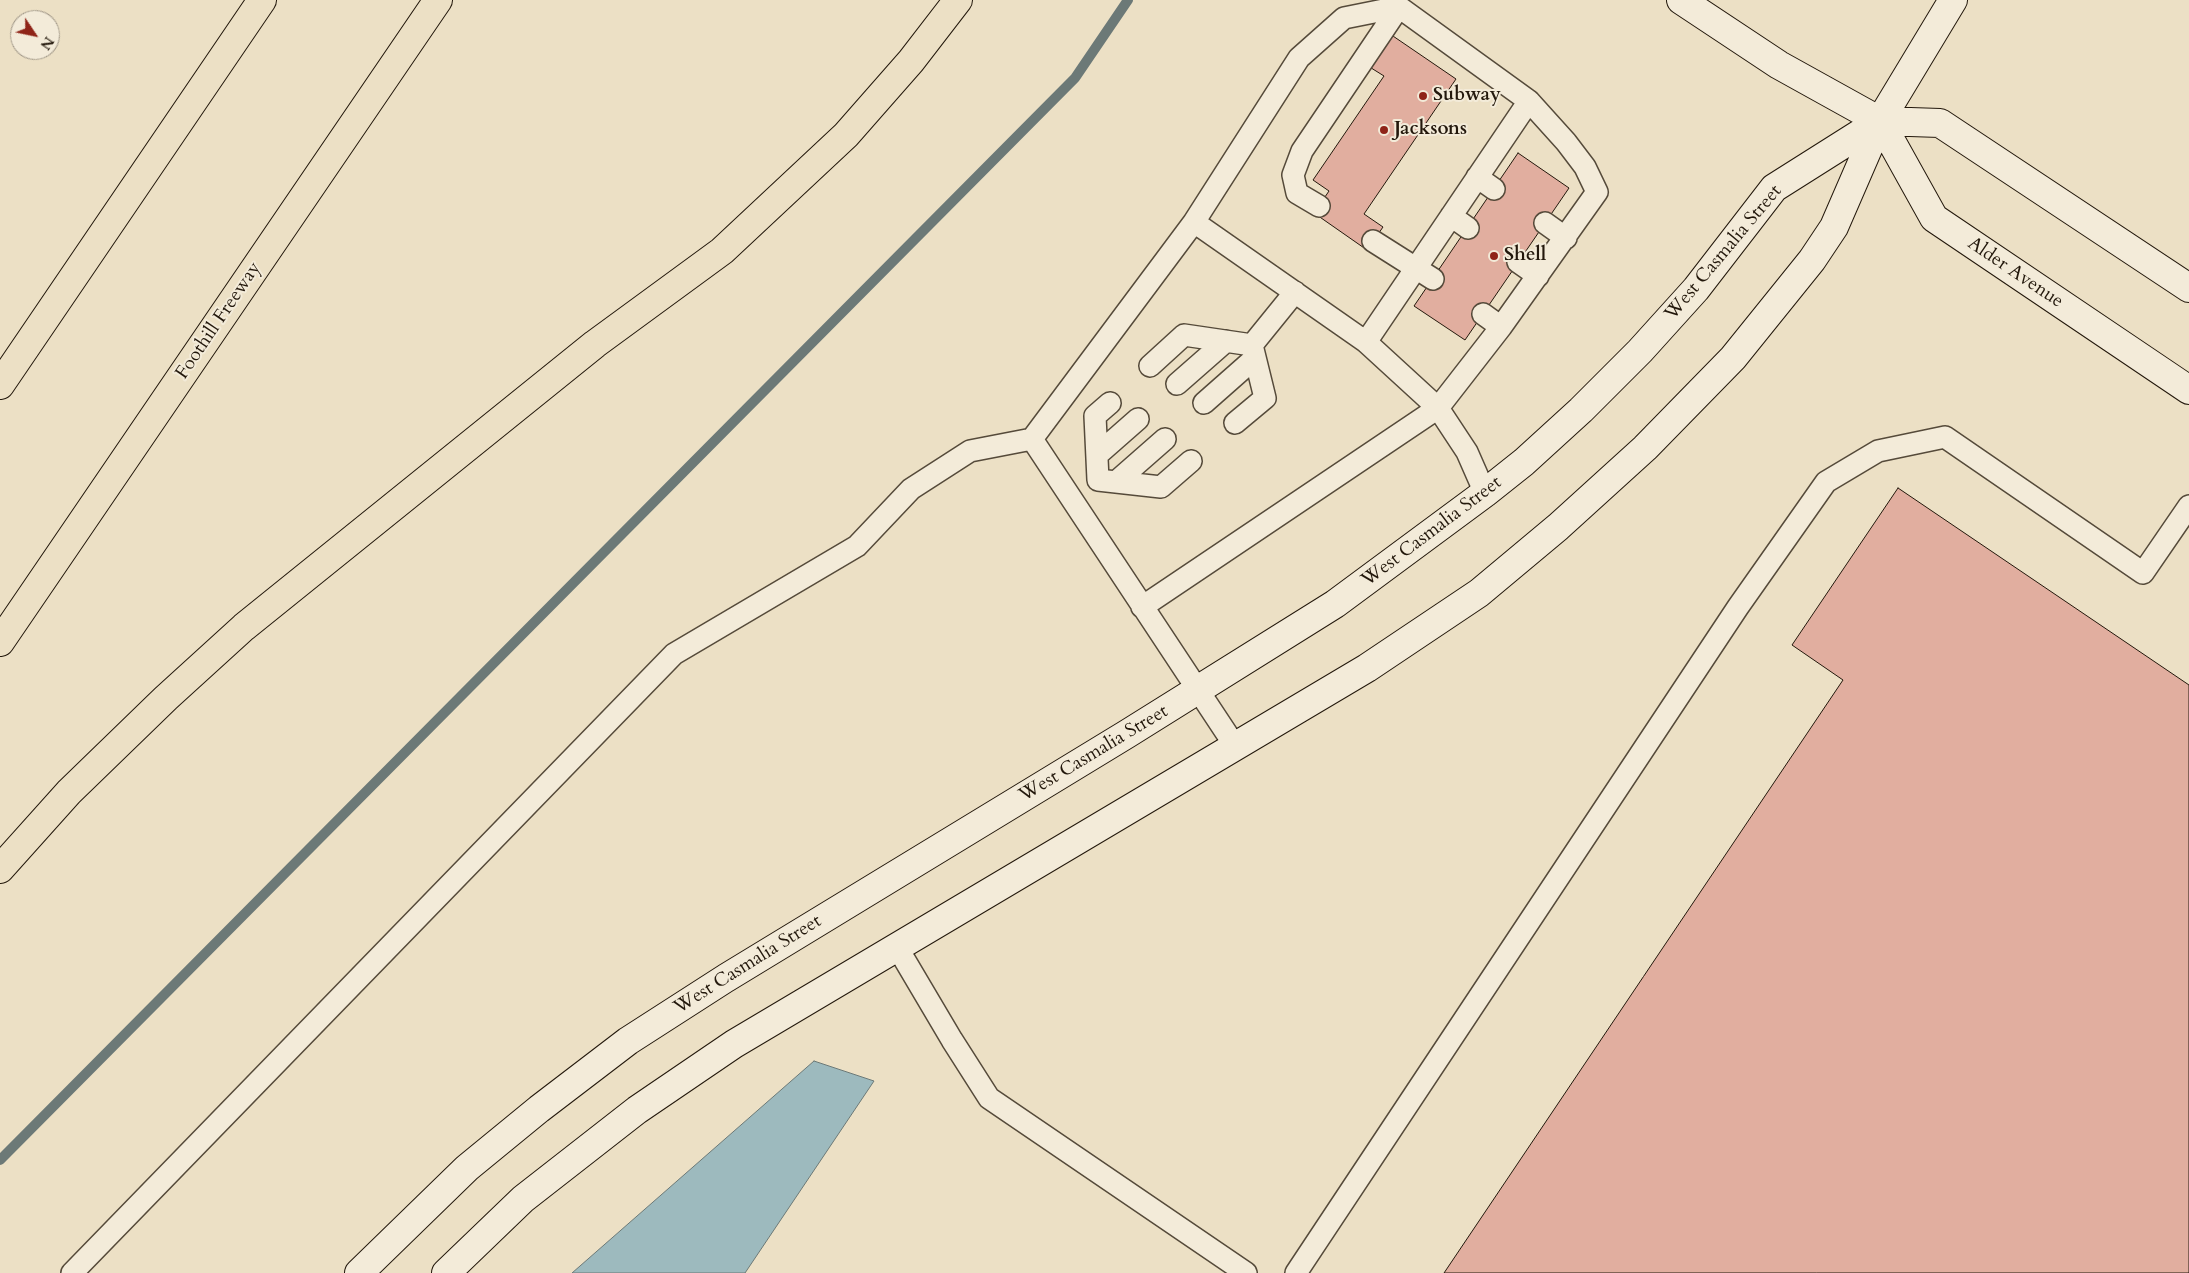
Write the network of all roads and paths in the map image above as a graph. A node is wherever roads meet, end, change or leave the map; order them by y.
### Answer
1 (262, 0) edge
2 (438, 0) edge
3 (958, 0) edge
4 (1682, 0) edge
5 (1953, 0) edge
6 (1398, 7) junction
7 (1529, 101) junction
8 (1880, 121) junction
9 (1318, 206) dead end
10 (1194, 222) junction
11 (1545, 223) dead end
12 (1566, 238) junction
13 (1373, 241) dead end
14 (1518, 262) dead end
15 (1424, 274) junction
16 (1538, 276) junction
17 (2189, 288) edge
18 (1295, 292) junction
19 (1483, 314) dead end
20 (1502, 326) junction
21 (1226, 341) junction
22 (1366, 342) junction
23 (1253, 352) junction
24 (1150, 366) dead end
25 (1178, 384) dead end
26 (0, 385) edge
27 (2189, 390) edge
28 (1110, 403) dead end
29 (1204, 403) dead end
30 (1438, 408) junction
31 (1138, 419) dead end
32 (1235, 423) dead end
33 (1032, 438) junction
34 (1165, 438) dead end
35 (1097, 455) junction
36 (1191, 461) dead end
37 (1107, 481) junction
38 (1485, 493) junction
39 (1072, 500) junction
40 (2189, 506) edge
41 (1142, 607) junction
42 (0, 642) edge
43 (1197, 690) junction
44 (1235, 746) junction
45 (0, 869) edge
46 (897, 947) junction
47 (72, 1273) edge
48 (359, 1273) edge
49 (446, 1273) edge
50 (1246, 1273) edge
51 (1296, 1273) edge

1 - 26 highway
2 - 42 highway, Foothill Freeway
3 - 45 highway
4 - 8 street
5 - 8 street
6 - 7 lane
6 - 9 lane
6 - 10 lane
7 - 12 lane
7 - 15 lane
8 - 17 street
8 - 27 street, Alder Avenue
8 - 38 street, West Casmalia Street
8 - 44 street
10 - 18 lane
10 - 33 lane
11 - 12 lane
12 - 16 lane
13 - 15 lane
14 - 16 lane
15 - 22 lane
16 - 20 lane
18 - 22 lane
18 - 23 lane
19 - 20 lane
20 - 30 lane
21 - 23 lane
21 - 24 lane
21 - 25 lane
22 - 30 lane
23 - 29 lane
23 - 32 lane
28 - 35 lane
30 - 38 lane
30 - 41 lane
31 - 35 lane
33 - 39 lane
33 - 47 lane
34 - 37 lane
35 - 37 lane
36 - 37 lane
37 - 39 lane
38 - 43 street, West Casmalia Street
39 - 41 lane
40 - 51 lane
41 - 43 lane
43 - 44 lane
43 - 48 street, West Casmalia Street
44 - 46 street
46 - 49 street
46 - 50 lane

